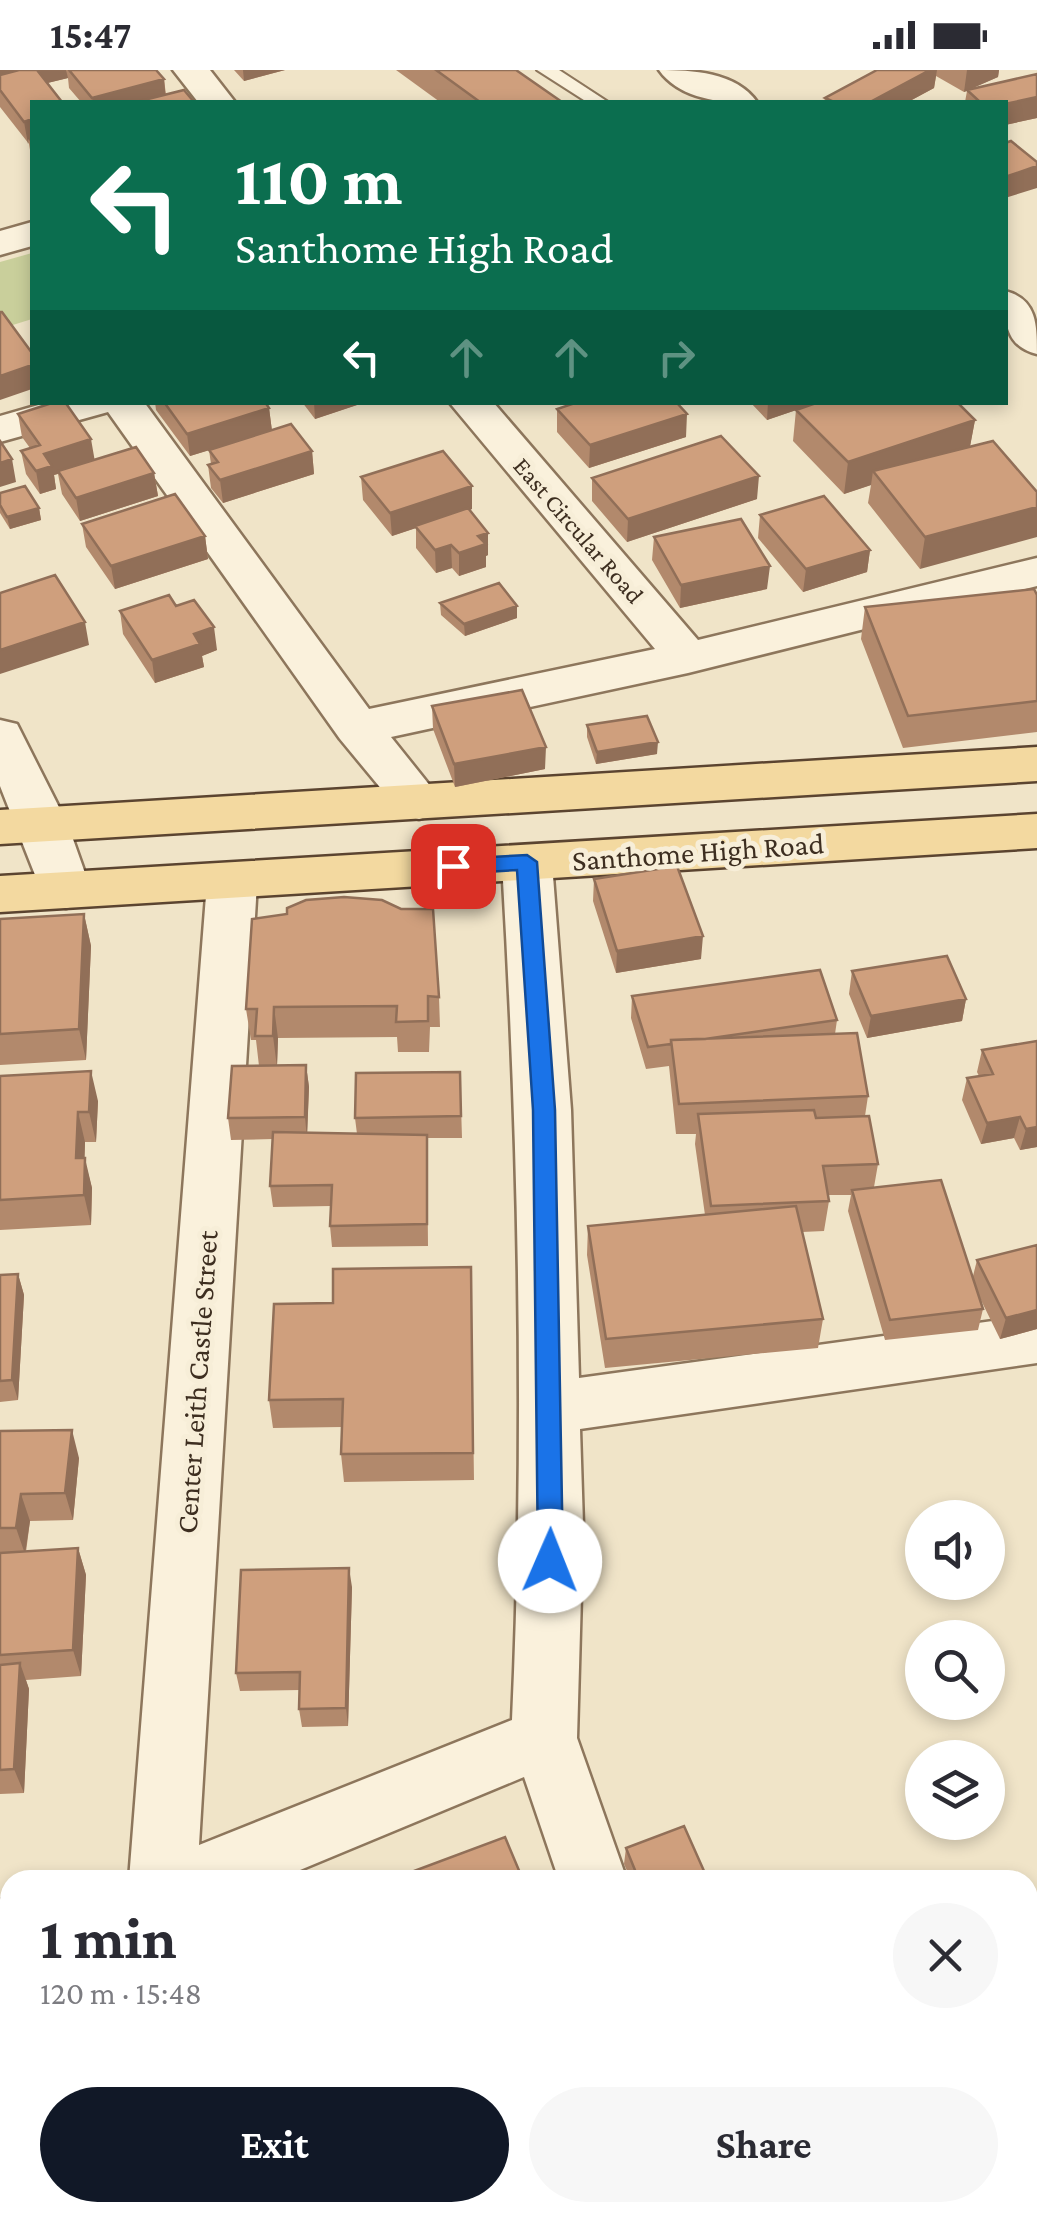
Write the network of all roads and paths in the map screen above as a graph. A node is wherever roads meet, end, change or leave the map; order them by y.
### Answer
1 (191, 70) edge
2 (546, 70) edge
3 (677, 70) edge
4 (215, 100) edge
5 (595, 100) edge
6 (735, 100) edge
7 (30, 235) edge
8 (0, 243) edge
9 (1008, 307) edge
10 (1037, 342) edge
11 (87, 405) edge
12 (124, 405) edge
13 (473, 405) edge
14 (0, 429) edge
15 (1037, 572) edge
16 (688, 658) junction
17 (357, 728) junction
18 (0, 736) edge
19 (1037, 764) edge
20 (419, 802) junction
21 (22, 826) edge
22 (1037, 831) edge
23 (527, 862) junction
24 (232, 884) junction
25 (66, 890) junction
26 (0, 894) edge
27 (1037, 1339) edge
28 (549, 1408) junction
29 (544, 1738) junction
30 (164, 1870) edge
31 (220, 1870) edge
32 (590, 1870) edge

1 - 4 street
2 - 5 lane
3 - 6 street
7 - 8 street
9 - 10 street
11 - 14 street
12 - 17 street
13 - 16 street, East Circular Road
15 - 16 street
16 - 17 street
17 - 20 street
18 - 21 street
19 - 20 main road
20 - 21 main road
21 - 25 street
22 - 23 main road, Santhome High Road
23 - 24 main road, Santhome High Road
23 - 28 street
24 - 25 main road, Santhome High Road
24 - 30 street, Center Leith Castle Street
25 - 26 main road, Santhome High Road
27 - 28 street
28 - 29 street
29 - 31 street
29 - 32 street

